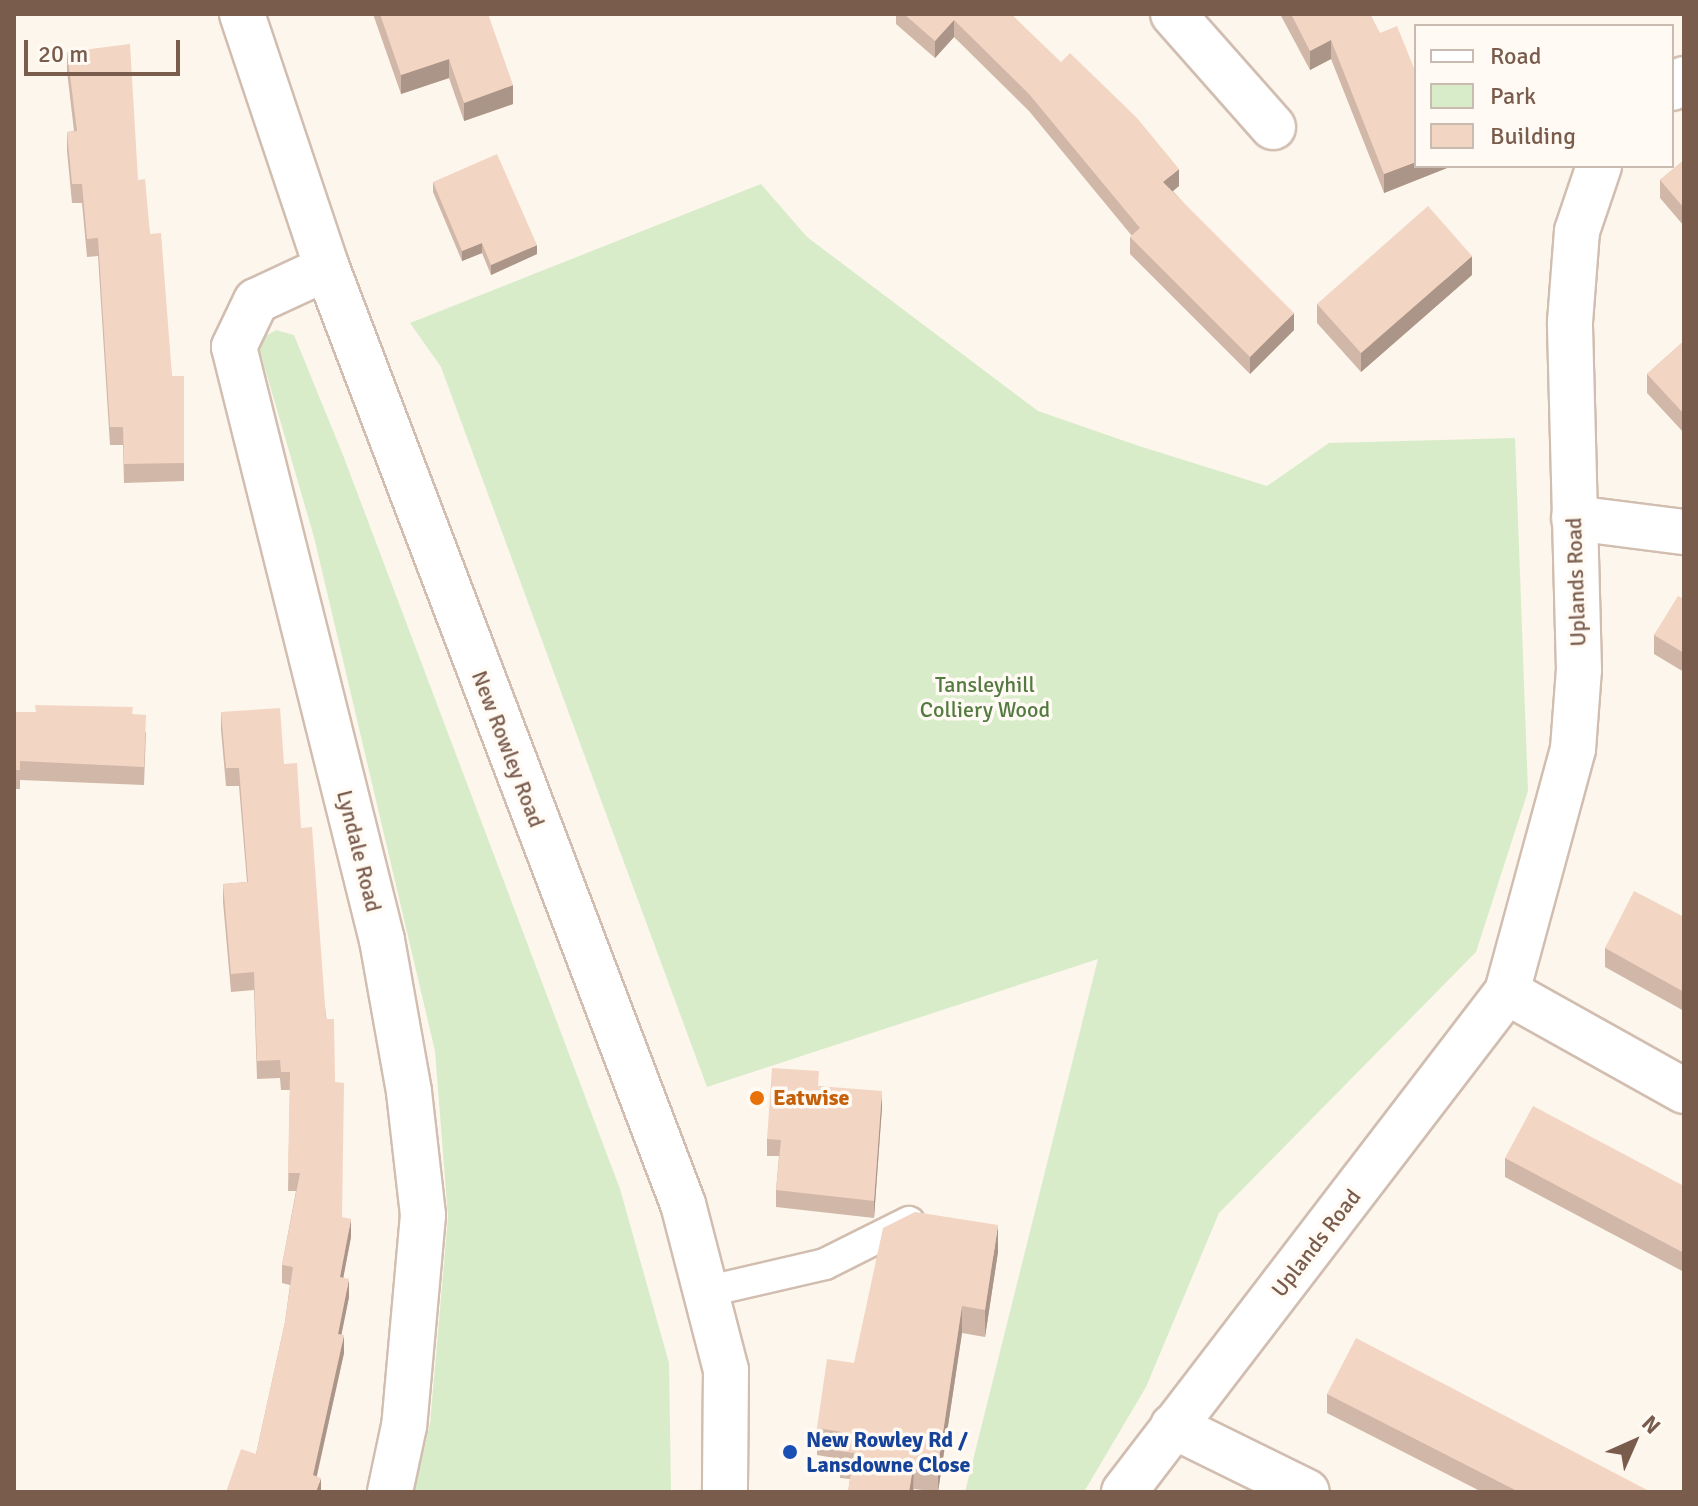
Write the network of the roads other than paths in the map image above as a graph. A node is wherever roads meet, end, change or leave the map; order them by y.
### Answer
1 (242, 14) edge
2 (1173, 14) edge
3 (1273, 127) dead end
4 (1598, 168) edge
5 (327, 268) junction
6 (1574, 518) junction
7 (1684, 532) edge
8 (1507, 992) junction
9 (1684, 1091) edge
10 (909, 1222) edge
11 (709, 1291) junction
12 (1173, 1426) junction
13 (390, 1492) edge
14 (725, 1492) edge
15 (1124, 1492) edge
16 (1307, 1492) edge

1 - 5 street, New Rowley Road
2 - 3 street
4 - 6 street, Uplands Road
5 - 11 street, New Rowley Road
5 - 13 street, Lyndale Road
6 - 7 street
6 - 8 street, Uplands Road
8 - 9 street
8 - 12 street, Uplands Road
10 - 11 lane
11 - 14 street, New Rowley Road
12 - 15 street, Uplands Road
12 - 16 street

